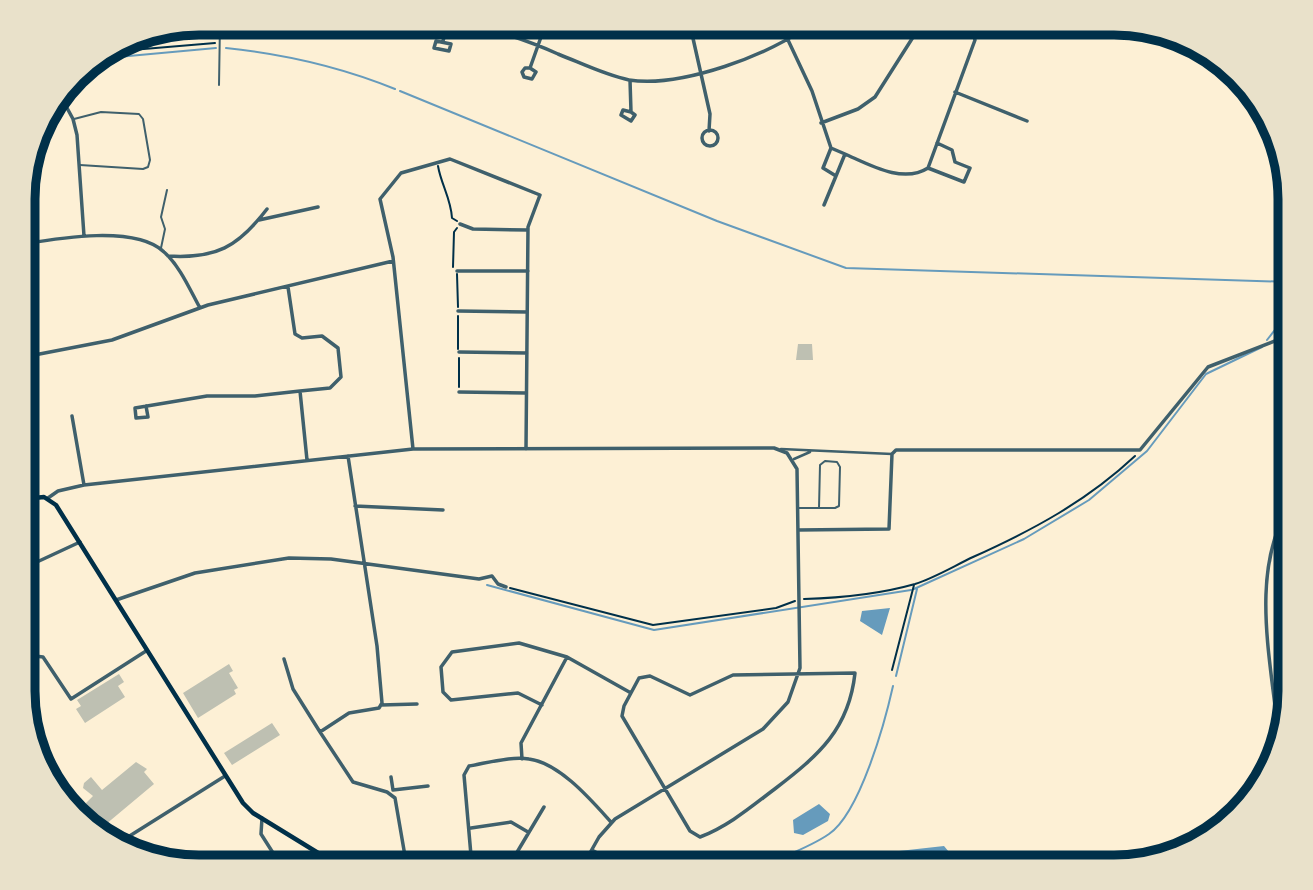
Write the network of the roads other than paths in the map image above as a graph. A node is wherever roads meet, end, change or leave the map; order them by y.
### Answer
1 (219, 35) edge
2 (445, 35) edge
3 (504, 35) edge
4 (542, 35) edge
5 (694, 35) edge
6 (785, 35) edge
7 (793, 35) edge
8 (914, 35) edge
9 (974, 35) edge
10 (787, 39) junction
11 (443, 42) junction
12 (539, 46) junction
13 (530, 68) dead end
14 (699, 72) junction
15 (631, 80) junction
16 (219, 85) dead end
17 (955, 92) junction
18 (65, 106) edge
19 (631, 111) dead end
20 (73, 119) junction
21 (1027, 121) dead end
22 (821, 122) junction
23 (709, 131) junction
24 (937, 143) junction
25 (831, 148) junction
26 (845, 155) junction
27 (79, 165) junction
28 (928, 168) junction
29 (836, 177) junction
30 (167, 190) dead end
31 (824, 205) dead end
32 (318, 207) dead end
33 (267, 209) dead end
34 (257, 221) junction
35 (460, 224) dead end
36 (528, 230) junction
37 (84, 236) junction
38 (35, 243) edge
39 (160, 249) junction
40 (168, 256) junction
41 (393, 261) junction
42 (457, 271) dead end
43 (528, 271) junction
44 (288, 286) junction
45 (200, 308) junction
46 (458, 311) dead end
47 (527, 312) junction
48 (1278, 340) edge
49 (459, 352) dead end
50 (527, 352) junction
51 (35, 355) edge
52 (300, 391) junction
53 (459, 392) dead end
54 (526, 393) junction
55 (146, 406) junction
56 (72, 416) dead end
57 (413, 449) junction
58 (526, 449) junction
59 (780, 449) junction
60 (813, 451) junction
61 (892, 454) junction
62 (348, 455) junction
63 (794, 459) junction
64 (307, 460) junction
65 (84, 485) junction
66 (35, 498) edge
67 (48, 498) junction
68 (355, 506) junction
69 (797, 508) junction
70 (819, 508) junction
71 (443, 510) dead end
72 (1278, 527) edge
73 (798, 530) junction
74 (80, 542) junction
75 (35, 563) edge
76 (363, 564) junction
77 (506, 587) road end
78 (116, 600) junction
79 (146, 651) junction
80 (35, 657) edge
81 (567, 657) junction
82 (284, 659) dead end
83 (799, 674) junction
84 (631, 693) junction
85 (417, 704) dead end
86 (382, 705) junction
87 (542, 705) junction
88 (1276, 714) edge
89 (320, 732) junction
90 (522, 759) junction
91 (225, 776) junction
92 (391, 776) dead end
93 (428, 786) dead end
94 (664, 789) junction
95 (393, 790) junction
96 (394, 796) junction
97 (544, 807) dead end
98 (262, 818) junction
99 (611, 822) junction
100 (471, 828) junction
101 (528, 832) junction
102 (126, 838) edge
103 (592, 850) junction
104 (274, 855) edge
105 (322, 855) edge
106 (404, 855) edge
107 (471, 855) edge
108 (515, 855) edge
109 (589, 855) edge
110 (601, 855) edge

1 - 16 lane
2 - 11 street
3 - 12 street
4 - 12 street
5 - 14 street
6 - 10 street
7 - 10 street
8 - 22 street
9 - 17 street
10 - 14 street
10 - 22 street
11 - 11 street
12 - 13 street
12 - 15 street
14 - 15 street
14 - 23 street
15 - 19 street
17 - 21 street
17 - 24 street
18 - 20 street
20 - 27 street
20 - 27 lane
22 - 25 street
23 - 23 street
24 - 28 street
24 - 28 street
25 - 26 street
25 - 29 street
26 - 28 street
26 - 29 street
27 - 37 street
29 - 31 street
30 - 39 lane
32 - 34 street
33 - 34 street
34 - 40 street
35 - 36 street
36 - 41 street
36 - 43 street
37 - 38 street
37 - 39 street
39 - 40 street
40 - 45 street
41 - 44 street
41 - 57 street
42 - 43 street
43 - 47 street
44 - 45 street
44 - 52 street
45 - 51 street
46 - 47 street
47 - 50 street
48 - 61 street
49 - 50 street
50 - 54 street
52 - 55 street
52 - 64 street
53 - 54 street
54 - 58 street
55 - 55 street
56 - 65 street
57 - 58 street
57 - 62 street
58 - 59 street
59 - 60 street
59 - 63 street
60 - 61 street
60 - 63 street
61 - 73 street
62 - 64 street
62 - 68 street
63 - 69 street
64 - 65 street
65 - 67 street
66 - 67 main road
67 - 74 main road
68 - 71 street
68 - 76 street
69 - 70 lane
69 - 73 street
70 - 70 lane
72 - 88 street
73 - 83 street
74 - 75 street
74 - 78 main road
76 - 77 street
76 - 78 street
76 - 86 street
78 - 79 main road
79 - 80 street
79 - 91 main road
81 - 84 street
81 - 87 street
81 - 87 street
82 - 89 street
83 - 84 street
83 - 94 street
83 - 94 street
84 - 94 street
85 - 86 street
86 - 89 street
87 - 90 street
89 - 96 street
90 - 99 street
90 - 100 street
91 - 98 main road
91 - 102 street
92 - 95 street
93 - 95 street
94 - 99 street
95 - 96 street
96 - 106 street
97 - 101 street
98 - 104 street
98 - 105 main road
99 - 103 street
100 - 101 street
100 - 107 street
101 - 108 street
103 - 109 street
103 - 110 street

